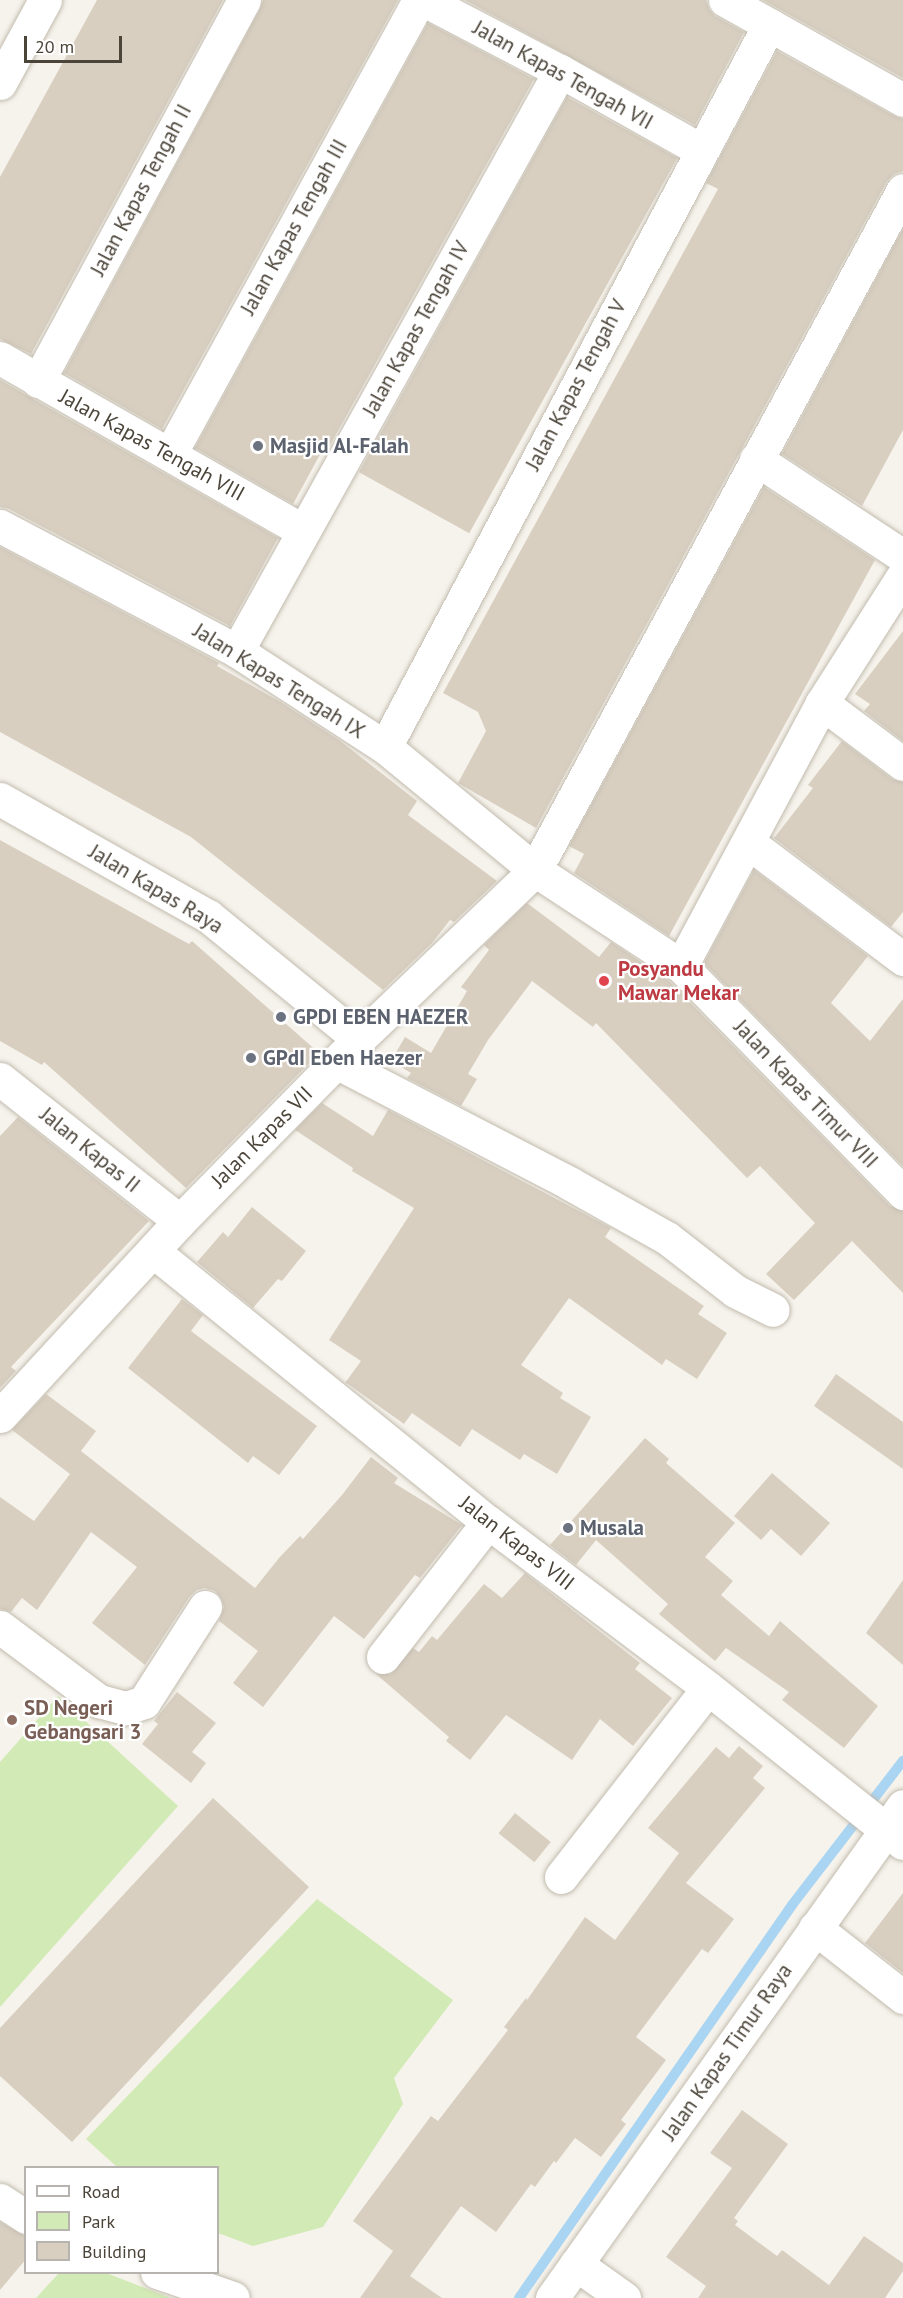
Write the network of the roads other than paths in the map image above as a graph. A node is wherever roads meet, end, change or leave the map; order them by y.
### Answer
1 (45, 0) edge
2 (244, 0) edge
3 (419, 0) edge
4 (424, 0) edge
5 (725, 0) edge
6 (769, 25) junction
7 (560, 71) junction
8 (0, 83) edge
9 (903, 100) edge
10 (701, 150) junction
11 (903, 190) edge
12 (0, 358) edge
13 (38, 381) junction
14 (170, 454) junction
15 (756, 459) junction
16 (0, 526) edge
17 (303, 531) junction
18 (903, 556) edge
19 (903, 576) edge
20 (237, 651) junction
21 (822, 703) junction
22 (386, 747) junction
23 (903, 764) edge
24 (0, 800) edge
25 (749, 843) junction
26 (535, 870) junction
27 (903, 959) edge
28 (681, 966) junction
29 (359, 1039) junction
30 (336, 1062) junction
31 (2, 1083) edge
32 (903, 1193) edge
33 (180, 1221) junction
34 (153, 1251) junction
35 (773, 1310) dead end
36 (0, 1416) edge
37 (488, 1522) junction
38 (205, 1607) dead end
39 (0, 1627) edge
40 (383, 1657) dead end
41 (708, 1688) junction
42 (893, 1826) edge
43 (561, 1877) dead end
44 (815, 1928) junction
45 (903, 1997) edge
46 (0, 2200) edge
47 (24, 2216) edge
48 (576, 2264) junction
49 (163, 2274) edge
50 (233, 2298) edge
51 (552, 2298) edge
52 (624, 2298) edge

1 - 8 street
2 - 13 street, Jalan Kapas Tengah II
3 - 14 street, Jalan Kapas Tengah III
4 - 7 street, Jalan Kapas Tengah VII
5 - 6 street
6 - 9 street
6 - 10 street, Jalan Kapas Tengah V
7 - 10 street, Jalan Kapas Tengah VII
7 - 17 street, Jalan Kapas Tengah IV
10 - 22 street, Jalan Kapas Tengah V
11 - 15 street, Jalan Kapas VII
12 - 13 street, Jalan Kapas Tengah VIII
13 - 14 street, Jalan Kapas Tengah VIII
14 - 17 street, Jalan Kapas Tengah VIII
15 - 18 street
15 - 26 street, Jalan Kapas VII
16 - 20 street, Jalan Kapas Tengah IX
17 - 20 street, Jalan Kapas Tengah IV
19 - 21 street
20 - 22 street, Jalan Kapas Tengah IX
21 - 23 street
21 - 25 street
22 - 26 street, Jalan Kapas Tengah IX
24 - 29 street, Jalan Kapas Raya
25 - 27 street
25 - 28 street
26 - 28 street, Jalan Kapas Timur VIII
26 - 29 street, Jalan Kapas VII
28 - 32 street, Jalan Kapas Timur VIII
29 - 30 street, Jalan Kapas VII
30 - 33 street, Jalan Kapas VII
30 - 35 street
31 - 33 street, Jalan Kapas II
33 - 34 street, Jalan Kapas VII
34 - 36 street, Jalan Kapas VII
34 - 37 street, Jalan Kapas VIII
37 - 40 street
37 - 41 street, Jalan Kapas VIII
38 - 39 street
41 - 42 street, Jalan Kapas VIII
41 - 43 street
42 - 44 street, Jalan Kapas Timur Raya
44 - 45 street
44 - 48 street, Jalan Kapas Timur Raya
46 - 47 street
48 - 51 street, Jalan Kapas Timur Raya
48 - 52 street
49 - 50 street

